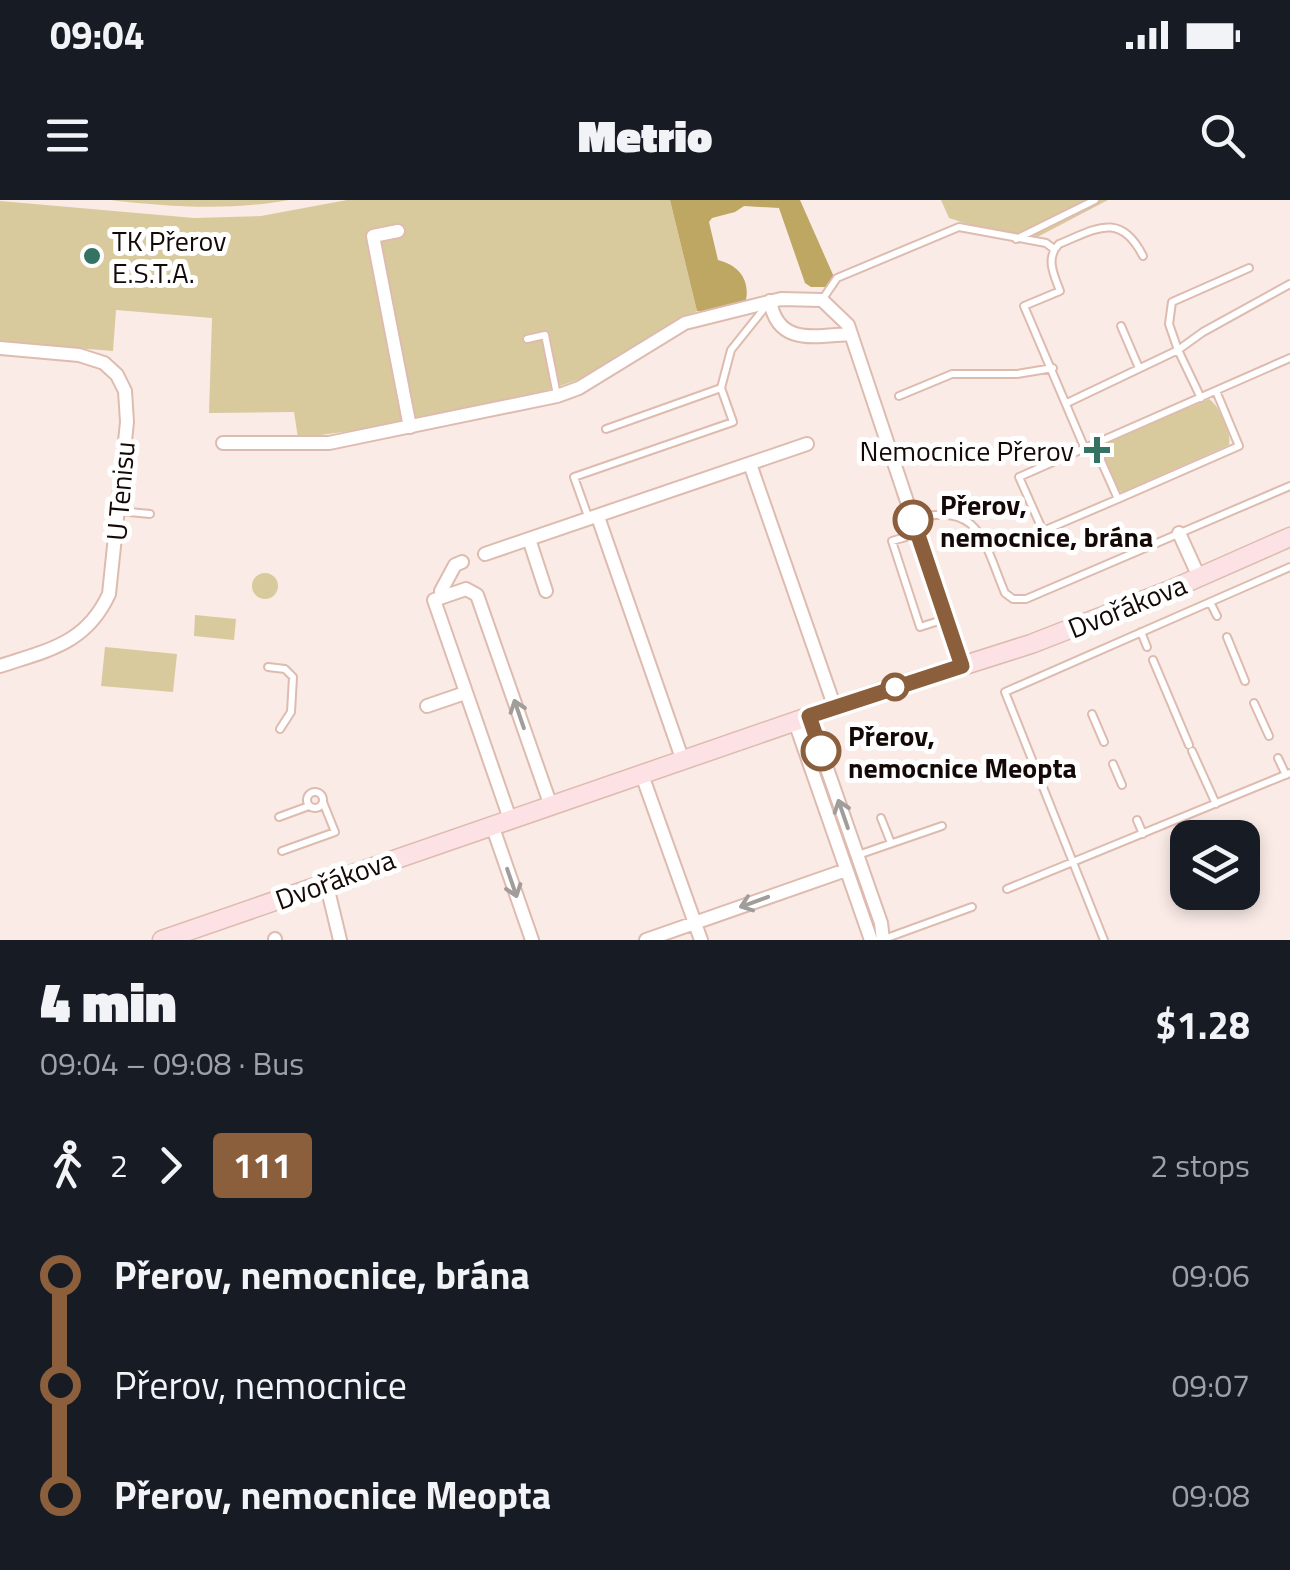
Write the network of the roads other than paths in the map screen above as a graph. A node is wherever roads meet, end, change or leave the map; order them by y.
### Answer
1 (1095, 200) edge
2 (398, 231) dead end
3 (1016, 239) junction
4 (1054, 249) junction
5 (1143, 256) dead end
6 (1249, 268) dead end
7 (1290, 284) edge
8 (822, 300) junction
9 (770, 301) junction
10 (1120, 326) dead end
11 (850, 334) junction
12 (527, 339) dead end
13 (0, 348) edge
14 (1178, 350) junction
15 (1290, 358) edge
16 (1052, 368) junction
17 (1139, 368) junction
18 (721, 388) junction
19 (1216, 391) junction
20 (557, 396) junction
21 (899, 396) dead end
22 (1201, 398) junction
23 (1067, 403) junction
24 (410, 427) junction
25 (606, 429) dead end
26 (223, 444) dead end
27 (808, 444) dead end
28 (1090, 447) junction
29 (750, 464) junction
30 (1290, 486) edge
31 (1118, 499) junction
32 (119, 511) junction
33 (150, 514) dead end
34 (593, 518) junction
35 (915, 526) junction
36 (1178, 533) junction
37 (1290, 538) edge
38 (530, 539) junction
39 (485, 554) dead end
40 (462, 562) dead end
41 (1290, 567) edge
42 (1199, 577) junction
43 (546, 591) dead end
44 (443, 597) junction
45 (1210, 602) junction
46 (1218, 616) dead end
47 (946, 619) junction
48 (1141, 632) junction
49 (1227, 638) dead end
50 (1147, 647) dead end
51 (1153, 660) dead end
52 (0, 666) edge
53 (962, 666) junction
54 (268, 667) dead end
55 (1244, 681) dead end
56 (466, 693) junction
57 (1254, 703) dead end
58 (427, 706) dead end
59 (836, 708) junction
60 (1092, 714) dead end
61 (802, 719) junction
62 (280, 729) dead end
63 (1269, 736) dead end
64 (1104, 742) dead end
65 (1278, 758) dead end
66 (683, 761) junction
67 (1113, 764) dead end
68 (1288, 774) edge
69 (642, 775) junction
70 (1122, 785) dead end
71 (323, 802) junction
72 (1216, 804) junction
73 (309, 806) junction
74 (551, 806) junction
75 (278, 817) dead end
76 (881, 818) dead end
77 (1137, 820) dead end
78 (501, 822) junction
79 (942, 826) dead end
80 (1143, 834) junction
81 (891, 844) junction
82 (282, 850) dead end
83 (857, 855) junction
84 (1071, 864) junction
85 (846, 870) junction
86 (326, 882) junction
87 (1008, 890) dead end
88 (972, 907) dead end
89 (695, 923) junction
90 (162, 940) edge
91 (340, 940) edge
92 (532, 940) edge
93 (646, 940) edge
94 (702, 940) edge
95 (871, 940) edge
96 (882, 940) edge
97 (1104, 940) edge

1 - 3 lane
2 - 24 street
3 - 4 lane
3 - 8 lane
4 - 5 lane
4 - 16 lane
6 - 14 lane
7 - 14 lane
8 - 9 street
8 - 11 street
9 - 11 street
9 - 18 lane
9 - 20 street
10 - 17 lane
11 - 35 street
12 - 20 lane
13 - 32 street, U Tenisu
14 - 17 lane
14 - 22 lane
15 - 19 lane
16 - 21 lane
16 - 23 lane
17 - 23 lane
18 - 25 lane
18 - 34 lane
19 - 22 lane
19 - 31 lane
20 - 24 street
22 - 28 lane
23 - 28 lane
24 - 26 street
27 - 29 street
28 - 31 lane
28 - 31 lane
29 - 34 street
29 - 59 street
30 - 36 lane
32 - 33 lane
32 - 52 street, U Tenisu
34 - 38 street
34 - 66 street
35 - 36 lane
35 - 47 street
35 - 47 lane
36 - 42 street
37 - 42 main road, Dvořákova
38 - 39 street
38 - 43 street
40 - 44 street
41 - 45 lane
42 - 53 main road, Dvořákova
44 - 56 street
74 -> 44 street
45 - 46 lane
45 - 48 lane
47 - 53 street
48 - 50 lane
48 - 84 lane
49 - 55 lane
51 - 72 lane
53 - 59 main road, Dvořákova
54 - 62 lane
56 - 58 street
56 - 78 street
57 - 63 lane
59 - 61 main road, Dvořákova
60 - 64 lane
61 - 66 main road, Dvořákova
83 -> 61 street
61 - 85 street
65 - 68 lane
66 - 69 main road, Dvořákova
67 - 70 lane
68 - 72 lane
69 - 74 main road, Dvořákova
69 - 89 street
71 - 73 lane
71 - 73 lane
71 - 82 lane
72 - 80 lane
73 - 75 lane
74 - 78 main road, Dvořákova
76 - 81 lane
77 - 80 lane
78 - 86 main road, Dvořákova
78 -> 92 street
79 - 81 lane
80 - 84 lane
81 - 83 lane
83 - 96 street
84 - 87 lane
84 - 97 lane
85 -> 89 street
85 - 95 street
86 - 90 main road, Dvořákova
86 - 91 street
88 - 96 lane
89 - 93 street
89 - 94 street

